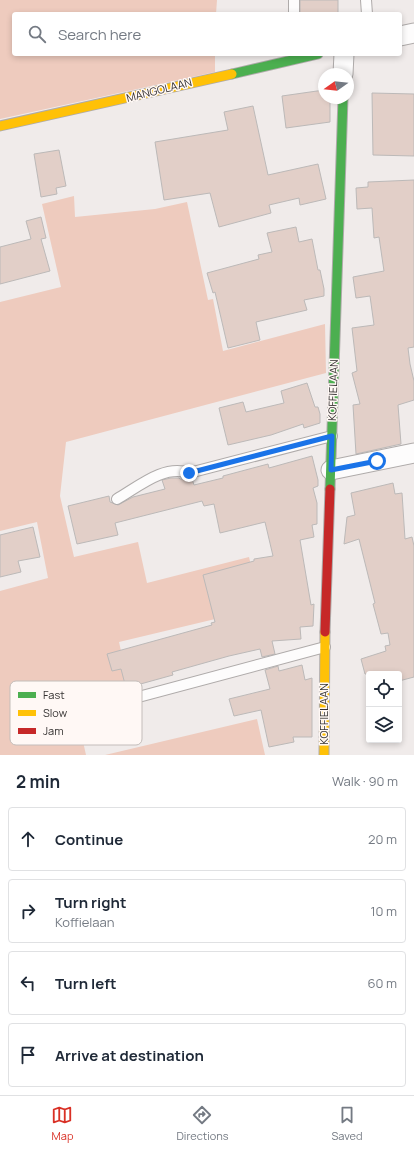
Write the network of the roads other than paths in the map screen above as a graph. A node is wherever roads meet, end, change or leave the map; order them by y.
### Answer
1 (294, 0) edge
2 (366, 0) edge
3 (294, 12) edge
4 (367, 12) edge
5 (414, 33) edge
6 (402, 36) edge
7 (344, 56) edge
8 (293, 57) edge
9 (343, 68) edge
10 (343, 104) edge
11 (0, 126) edge
12 (332, 436) junction
13 (414, 453) edge
14 (331, 470) junction
15 (117, 499) dead end
16 (324, 646) junction
17 (142, 696) edge
18 (324, 755) edge

1 - 3 lane
2 - 4 lane
5 - 6 street
7 - 9 street
8 - 11 street, MANGOLAAN
10 - 12 street, KOFFIELAAN
12 - 14 street, KOFFIELAAN
12 - 15 lane
13 - 14 street
14 - 16 street, KOFFIELAAN
16 - 17 lane
16 - 18 street, KOFFIELAAN

